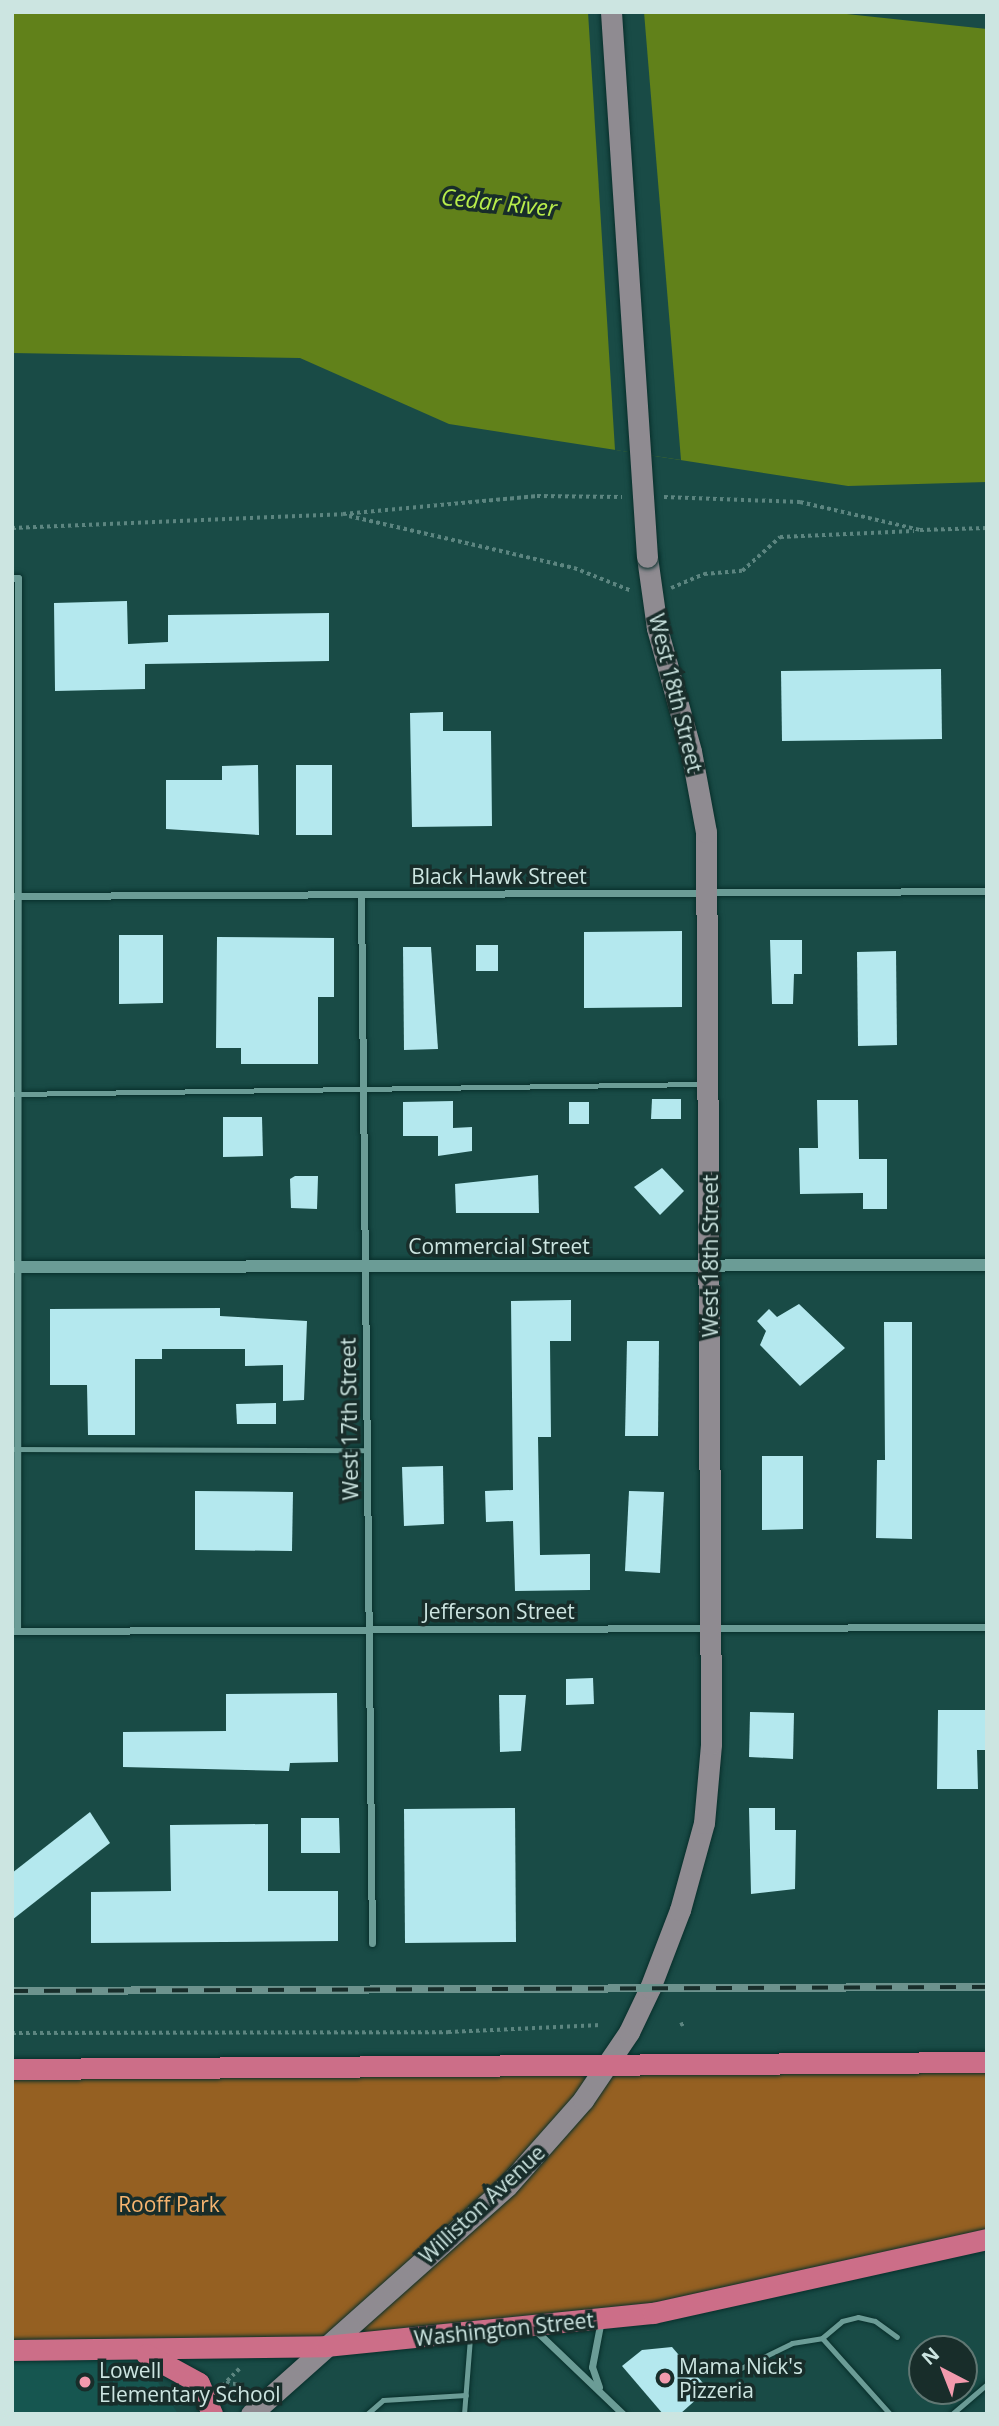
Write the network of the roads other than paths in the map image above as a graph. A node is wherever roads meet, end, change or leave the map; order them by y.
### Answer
1 (611, 12) edge
2 (15, 578) edge
3 (987, 891) edge
4 (707, 892) junction
5 (361, 894) junction
6 (15, 896) edge
7 (708, 1084) junction
8 (363, 1086) junction
9 (15, 1094) edge
10 (710, 1264) junction
11 (987, 1265) edge
12 (365, 1266) junction
13 (15, 1267) edge
14 (15, 1449) edge
15 (367, 1450) junction
16 (987, 1627) edge
17 (710, 1628) junction
18 (369, 1629) junction
19 (15, 1631) edge
20 (372, 1943) dead end
21 (664, 1955) joint
22 (987, 2062) edge
23 (607, 2066) junction
24 (12, 2068) edge
25 (987, 2239) edge
26 (601, 2319) junction
27 (533, 2327) junction
28 (471, 2334) junction
29 (897, 2337) dead end
30 (822, 2338) junction
31 (326, 2346) junction
32 (12, 2350) edge
33 (138, 2350) junction
34 (737, 2370) dead end
35 (987, 2384) edge
36 (599, 2388) junction
37 (466, 2395) junction
38 (254, 2413) edge
39 (212, 2414) edge
40 (367, 2414) edge
41 (464, 2414) edge
42 (623, 2414) edge
43 (890, 2414) edge
44 (952, 2414) edge

1 - 4 main road, West 18th Street, bridge
2 - 6 street
3 - 4 street, Black Hawk Street
4 - 5 street, Black Hawk Street
4 - 7 main road, West 18th Street
5 - 6 street, Black Hawk Street
5 - 8 street, West 17th Street
6 - 9 street
7 - 8 lane
7 - 10 main road, West 18th Street
8 - 9 lane
8 - 12 street, West 17th Street
9 - 13 street
10 - 11 street, Commercial Street
10 - 12 street, Commercial Street
10 - 17 main road, West 18th Street
12 - 13 street, Commercial Street
12 - 15 street, West 17th Street
13 - 14 street
14 - 15 lane
14 - 19 street
15 - 18 street, West 17th Street
16 - 17 street, Jefferson Street
17 - 18 street, Jefferson Street
17 - 21 main road, West 18th Street
18 - 19 street, Jefferson Street
18 - 20 street, West 17th Street
21 - 23 main road, Williston Avenue
22 - 23 highway
23 - 24 highway
23 - 31 main road, Williston Avenue
25 - 26 highway, Washington Street
26 - 27 highway, Washington Street
26 - 36 street
27 - 28 highway, Washington Street
27 - 36 street
28 - 31 highway, Washington Street
28 - 37 lane
29 - 30 lane
30 - 34 lane
30 - 43 lane
31 - 33 highway, Washington Street
31 - 38 main road, Williston Avenue
32 - 33 highway, Washington Street
33 - 39 highway
35 - 44 lane
36 - 42 street
37 - 40 lane
37 - 41 lane

